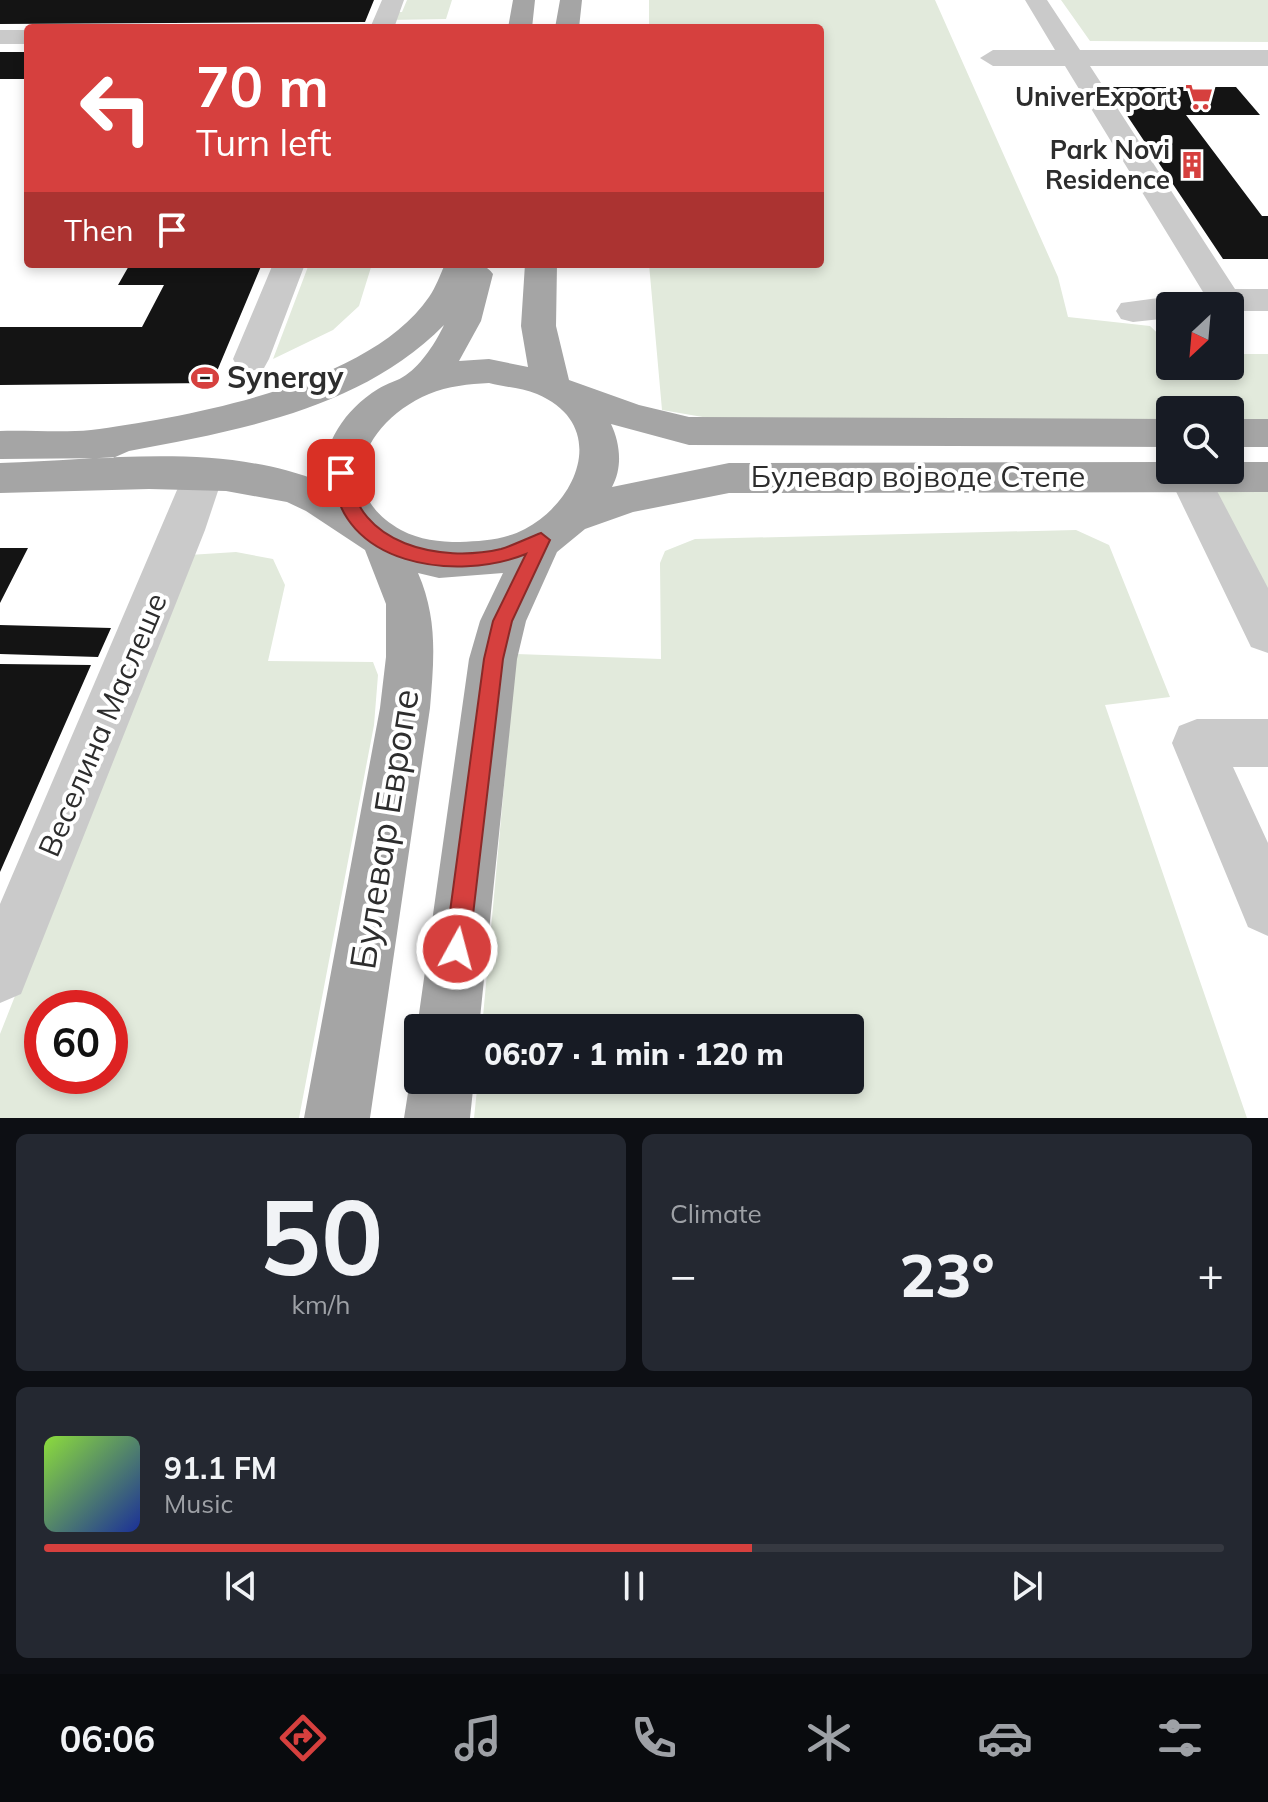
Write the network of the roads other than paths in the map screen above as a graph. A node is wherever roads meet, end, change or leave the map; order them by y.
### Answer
1 (393, 0) edge
2 (524, 0) edge
3 (571, 0) edge
4 (1036, 0) edge
5 (384, 24) edge
6 (521, 24) edge
7 (568, 24) edge
8 (0, 37) edge
9 (24, 37) edge
10 (993, 58) dead end
11 (1062, 58) junction
12 (1263, 70) edge
13 (287, 268) edge
14 (459, 268) edge
15 (477, 268) edge
16 (541, 268) edge
17 (1220, 292) edge
18 (1244, 300) edge
19 (1268, 300) edge
20 (1156, 309) edge
21 (1133, 311) dead end
22 (251, 359) dead end
23 (420, 383) junction
24 (558, 388) junction
25 (376, 409) junction
26 (1156, 433) edge
27 (1244, 433) edge
28 (1268, 433) edge
29 (0, 445) edge
30 (85, 445) junction
31 (203, 476) junction
32 (1156, 477) edge
33 (1244, 477) edge
34 (1268, 477) edge
35 (0, 478) edge
36 (1193, 484) edge
37 (558, 528) junction
38 (379, 540) junction
39 (1268, 633) edge
40 (1268, 743) edge
41 (1268, 907) edge
42 (0, 973) edge
43 (450, 1014) edge
44 (440, 1094) edge
45 (337, 1118) edge
46 (437, 1118) edge

1 - 5 street
2 - 6 main road
3 - 7 main road
4 - 11 street
8 - 9 street
10 - 11 street
11 - 12 street
11 - 17 street
13 - 22 street
14 - 30 main road
15 - 23 main road
16 - 24 main road
18 - 19 street
20 - 21 street
23 - 24 main road
23 - 25 main road
24 - 26 main road, Булевар војводе Степе
24 - 37 main road
25 - 30 main road
25 - 38 main road
27 - 28 main road
29 - 30 main road
31 - 35 main road
31 - 38 main road
31 - 42 street, Веселина Маслеше
32 - 37 main road, Булевар војводе Степе
33 - 34 main road, Булевар војводе Степе
36 - 39 street
37 - 38 main road
37 - 43 main road
38 - 45 main road, Булевар Европе
40 - 41 street
44 - 46 main road

